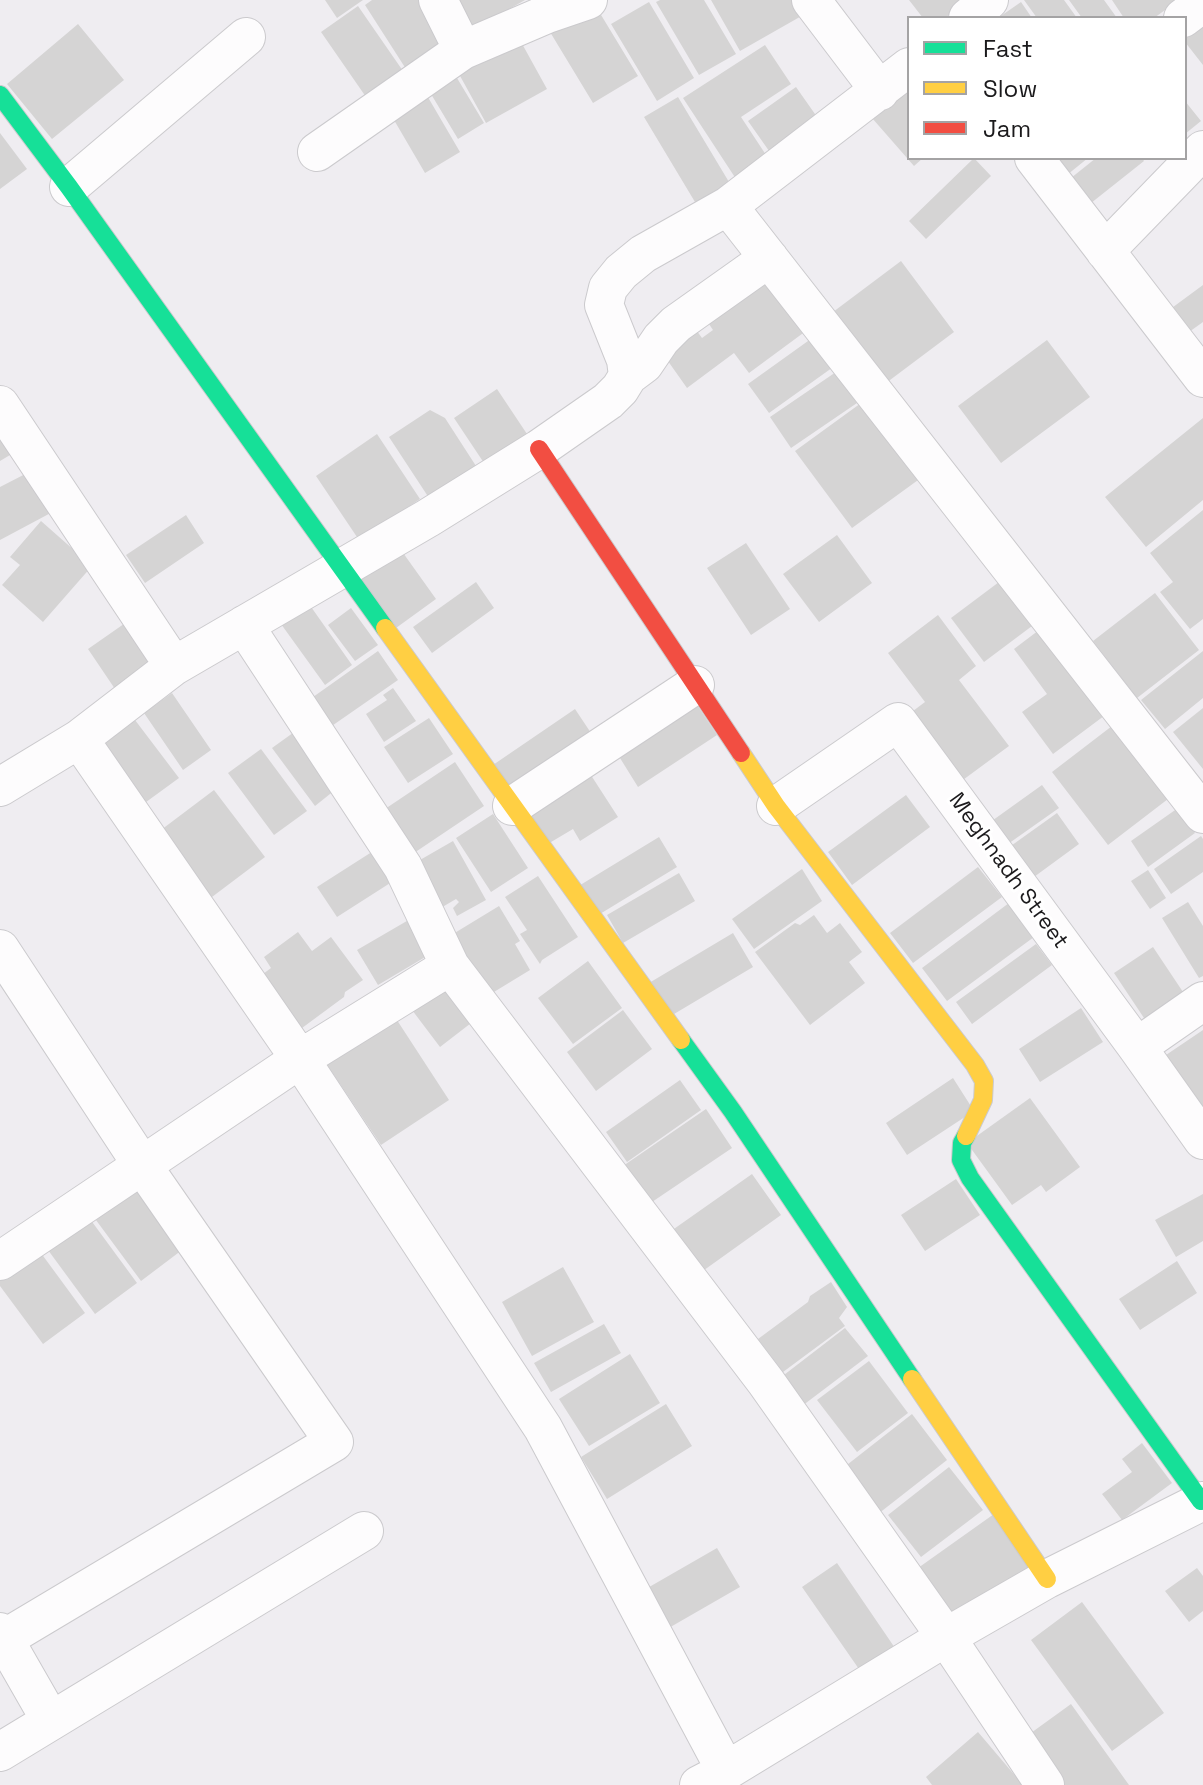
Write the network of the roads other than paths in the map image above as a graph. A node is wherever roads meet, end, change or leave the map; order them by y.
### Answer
1 (438, 0) edge
2 (588, 0) edge
3 (811, 0) edge
4 (989, 0) edge
5 (1203, 3) edge
6 (970, 16) edge
7 (1186, 16) edge
8 (246, 37) dead end
9 (463, 50) junction
10 (907, 69) edge
11 (880, 91) junction
12 (0, 95) edge
13 (1203, 150) edge
14 (317, 152) dead end
15 (1036, 160) edge
16 (69, 187) junction
17 (728, 206) junction
18 (1105, 251) junction
19 (769, 258) junction
20 (628, 376) junction
21 (1203, 378) edge
22 (0, 405) edge
23 (539, 449) junction
24 (341, 568) junction
25 (244, 625) junction
26 (174, 666) junction
27 (695, 685) junction
28 (79, 739) junction
29 (0, 787) edge
30 (512, 806) junction
31 (776, 806) junction
32 (1203, 814) edge
33 (2, 955) edge
34 (450, 966) junction
35 (1203, 1001) edge
36 (1137, 1047) junction
37 (300, 1059) junction
38 (1203, 1140) edge
39 (142, 1165) junction
40 (0, 1261) edge
41 (1202, 1501) edge
42 (364, 1531) dead end
43 (1047, 1579) junction
44 (2, 1636) edge
45 (946, 1637) junction
46 (51, 1721) junction
47 (0, 1752) edge
48 (712, 1778) edge
49 (1045, 1785) edge

1 - 9 street
2 - 9 street
3 - 11 street
4 - 6 street
5 - 7 street
8 - 16 street
9 - 14 street
10 - 11 street
11 - 17 street
12 - 16 street
13 - 18 street
15 - 18 street
16 - 24 street
17 - 19 street
17 - 20 street
18 - 21 street
19 - 20 street
19 - 32 street
20 - 23 street
22 - 26 street
23 - 24 street
23 - 27 street
24 - 25 street
24 - 30 street
25 - 26 street
25 - 34 street
26 - 28 street
27 - 30 street
27 - 31 street
28 - 29 street
28 - 37 street
30 - 43 street
31 - 36 street, Meghnadh Street
31 - 41 street
33 - 39 street
34 - 37 street
34 - 45 street
35 - 36 street
36 - 38 street, Meghnadh Street
37 - 39 street
37 - 48 street
39 - 40 street
39 - 44 street
41 - 43 street
42 - 46 street
43 - 45 street
44 - 46 street
45 - 48 street
45 - 49 street
46 - 47 street

